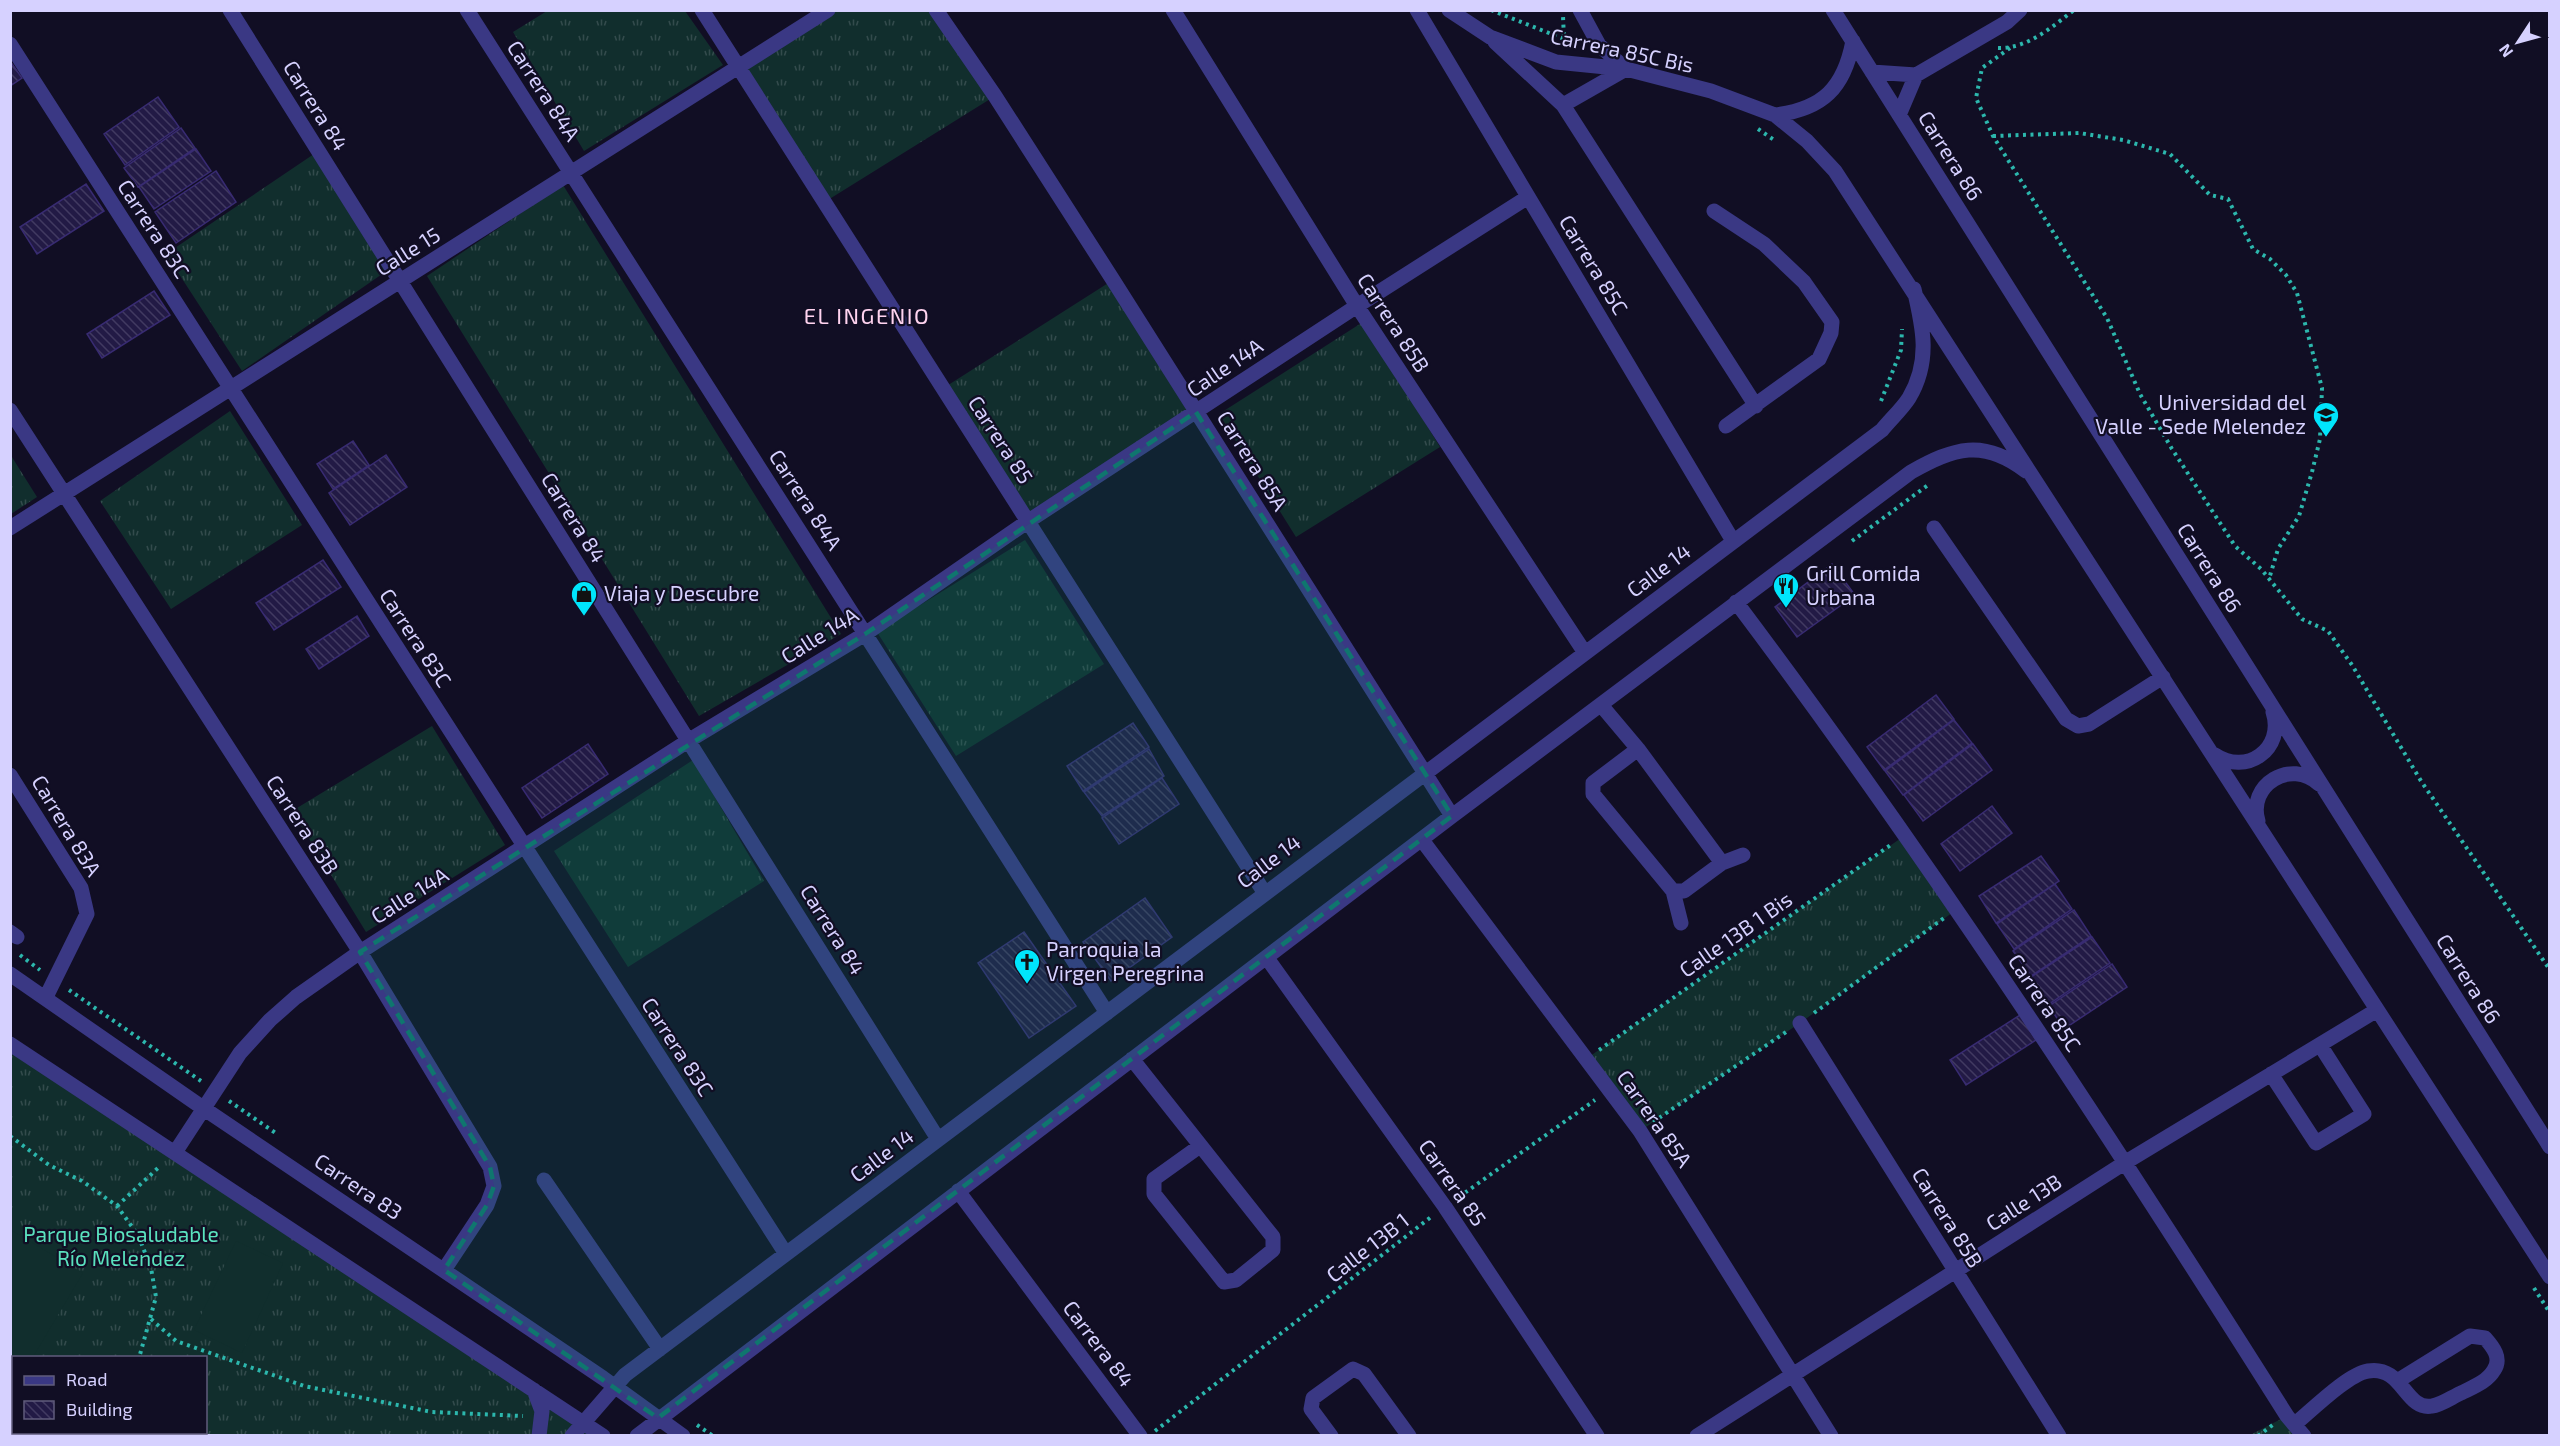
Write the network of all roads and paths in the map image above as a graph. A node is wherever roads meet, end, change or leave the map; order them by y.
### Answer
1 (230, 10) edge
2 (467, 10) edge
3 (702, 10) edge
4 (828, 10) edge
5 (936, 10) edge
6 (1173, 10) edge
7 (1417, 10) edge
8 (1449, 10) edge
9 (1491, 10) edge
10 (1563, 10) edge
11 (1580, 10) edge
12 (1833, 10) edge
13 (2020, 10) edge
14 (2074, 10) edge
15 (1490, 37) junction
16 (1853, 41) junction
17 (10, 44) edge
18 (1962, 47) junction
19 (2010, 48) junction
20 (738, 67) junction
21 (1626, 69) junction
22 (1872, 72) junction
23 (1916, 75) junction
24 (1563, 105) junction
25 (1775, 115) junction
26 (1899, 115) junction
27 (1755, 127) dead end
28 (1993, 136) junction
29 (1782, 145) dead end
30 (571, 173) junction
31 (1528, 197) junction
32 (1714, 210) dead end
33 (400, 281) junction
34 (1914, 289) junction
35 (1357, 306) junction
36 (1902, 321) dead end
37 (231, 389) junction
38 (1756, 406) junction
39 (1876, 406) dead end
40 (10, 410) edge
41 (1197, 412) junction
42 (1726, 426) dead end
43 (2036, 478) junction
44 (64, 495) junction
45 (1027, 522) junction
46 (10, 528) edge
47 (1934, 528) dead end
48 (1733, 542) junction
49 (2269, 579) junction
50 (1736, 602) junction
51 (865, 634) junction
52 (1585, 653) junction
53 (2163, 677) junction
54 (1601, 705) junction
55 (2271, 705) junction
56 (688, 741) junction
57 (1638, 749) junction
58 (2212, 753) junction
59 (1424, 772) junction
60 (10, 776) edge
61 (2323, 788) junction
62 (1452, 816) junction
63 (2260, 828) junction
64 (1904, 836) junction
65 (1422, 840) junction
66 (524, 848) junction
67 (1743, 855) dead end
68 (1722, 863) junction
69 (1673, 891) junction
70 (1264, 892) junction
71 (1681, 923) dead end
72 (360, 952) junction
73 (1267, 958) junction
74 (2550, 970) edge
75 (10, 974) edge
76 (45, 997) junction
77 (2377, 1010) junction
78 (1107, 1013) junction
79 (1800, 1023) dead end
80 (10, 1044) edge
81 (2320, 1045) junction
82 (1132, 1059) junction
83 (1586, 1059) junction
84 (2271, 1074) junction
85 (1609, 1090) junction
86 (203, 1108) junction
87 (10, 1136) edge
88 (939, 1139) junction
89 (1200, 1146) junction
90 (2550, 1147) edge
91 (176, 1151) junction
92 (2126, 1162) junction
93 (158, 1168) dead end
94 (544, 1180) dead end
95 (958, 1191) junction
96 (117, 1206) junction
97 (1444, 1207) junction
98 (786, 1254) junction
99 (444, 1270) junction
100 (1956, 1272) junction
101 (2550, 1278) edge
102 (151, 1319) junction
103 (660, 1349) junction
104 (140, 1356) edge
105 (1792, 1374) junction
106 (2399, 1380) junction
107 (615, 1386) junction
108 (532, 1388) junction
109 (523, 1416) dead end
110 (658, 1418) junction
111 (584, 1423) junction
112 (2299, 1430) edge
113 (539, 1436) edge
114 (572, 1436) edge
115 (603, 1436) edge
116 (637, 1436) edge
117 (683, 1436) edge
118 (1140, 1436) edge
119 (1150, 1436) edge
120 (1331, 1436) edge
121 (1409, 1436) edge
122 (1597, 1436) edge
123 (1696, 1436) edge
124 (1832, 1436) edge
125 (2059, 1436) edge

1 - 33 street, Carrera 84
2 - 30 street, Carrera 84A
3 - 20 street, Carrera 85
4 - 20 street, Calle 15
5 - 41 street, Carrera 85A
6 - 35 street, Carrera 85B
7 - 31 street, Carrera 85C
8 - 15 street, Carrera 85C Bis
9 - 10 path
11 - 21 street
12 - 16 street, Carrera 86
13 - 18 street
14 - 19 path
15 - 21 street, Carrera 85C Bis
15 - 24 street
16 - 22 street, Carrera 86
16 - 25 street
17 - 37 street, Carrera 83C
18 - 19 path
18 - 23 street
19 - 28 path
20 - 30 street, Calle 15
20 - 45 street, Carrera 85
21 - 24 street
21 - 25 street, Carrera 85C Bis
22 - 23 street
22 - 26 street, Carrera 86
23 - 26 street
24 - 38 street
25 - 34 street, Carrera 85C Bis
26 - 55 street, Carrera 86
27 - 29 path
28 - 49 path
28 - 49 path
30 - 33 street, Calle 15
30 - 51 street, Carrera 84A
31 - 35 street, Calle 14A
31 - 48 street, Carrera 85C
32 - 38 street
33 - 37 street, Calle 15
33 - 56 street, Carrera 84
34 - 43 street
34 - 48 street, Calle 14
35 - 41 street, Calle 14A
35 - 52 street, Carrera 85B
36 - 39 path
37 - 44 street, Calle 15
37 - 66 street, Carrera 83C
38 - 42 street
40 - 44 street, Carrera 83B
41 - 45 street, Calle 14A
41 - 59 street, Carrera 85A
43 - 50 street
43 - 53 street
44 - 46 street, Calle 15
44 - 72 street, Carrera 83B
45 - 51 street, Calle 14A
45 - 70 street, Carrera 85
47 - 53 street
48 - 52 street, Calle 14
49 - 74 path
50 - 54 street
50 - 64 street, Carrera 85C
51 - 56 street, Calle 14A
51 - 78 street, Carrera 84A
52 - 59 street, Calle 14
53 - 58 street
54 - 57 street
54 - 62 street
55 - 58 street
55 - 61 street, Carrera 86
56 - 66 street, Calle 14A
56 - 88 street, Carrera 84
57 - 68 street
57 - 69 street
58 - 63 street
59 - 62 street, Carrera 85A
59 - 70 street, Calle 14
60 - 76 street, Carrera 83A
61 - 63 street
61 - 90 street, Carrera 86
62 - 65 street
63 - 77 street
64 - 83 path, Calle 13B 1 Bis
64 - 92 street, Carrera 85C
65 - 73 street
65 - 83 street, Carrera 85A
66 - 72 street, Calle 14A
66 - 98 street, Carrera 83C
67 - 68 street
68 - 69 street
69 - 71 street
70 - 78 street, Calle 14
72 - 86 street, Calle 14A
72 - 99 street, Carrera 83B
73 - 82 street
73 - 97 street, Carrera 85
75 - 76 street, Carrera 83
76 - 86 street, Carrera 83
77 - 81 street, Calle 13B
77 - 101 street
78 - 88 street, Calle 14
79 - 100 street, Carrera 85B
80 - 91 street
81 - 84 street, Calle 13B
81 - 84 street
82 - 89 street
82 - 95 street
83 - 85 street, Carrera 85A
84 - 92 street, Calle 13B
85 - 97 path, Calle 13B 1
85 - 105 street, Carrera 85A
86 - 91 street, Calle 14A
86 - 99 street, Carrera 83
87 - 96 path
88 - 98 street, Calle 14
89 - 89 street
91 - 108 street
92 - 100 street, Calle 13B
92 - 112 street, Carrera 85C
93 - 96 path
94 - 103 street
95 - 110 street
95 - 118 street, Carrera 84
96 - 102 path
97 - 119 path, Calle 13B 1
97 - 122 street, Carrera 85
98 - 103 street, Calle 14
99 - 107 street, Carrera 83
100 - 105 street, Calle 13B
100 - 125 street, Carrera 85B
102 - 104 path
102 - 109 path
103 - 107 street, Calle 14
105 - 123 street, Calle 13B
105 - 124 street, Carrera 85A
106 - 106 street
106 - 112 street
107 - 110 street, Carrera 83
107 - 111 street, Calle 14
108 - 111 street
108 - 113 street
110 - 116 street
110 - 117 street, Carrera 83
111 - 114 street, Calle 14
111 - 115 street
120 - 121 street

